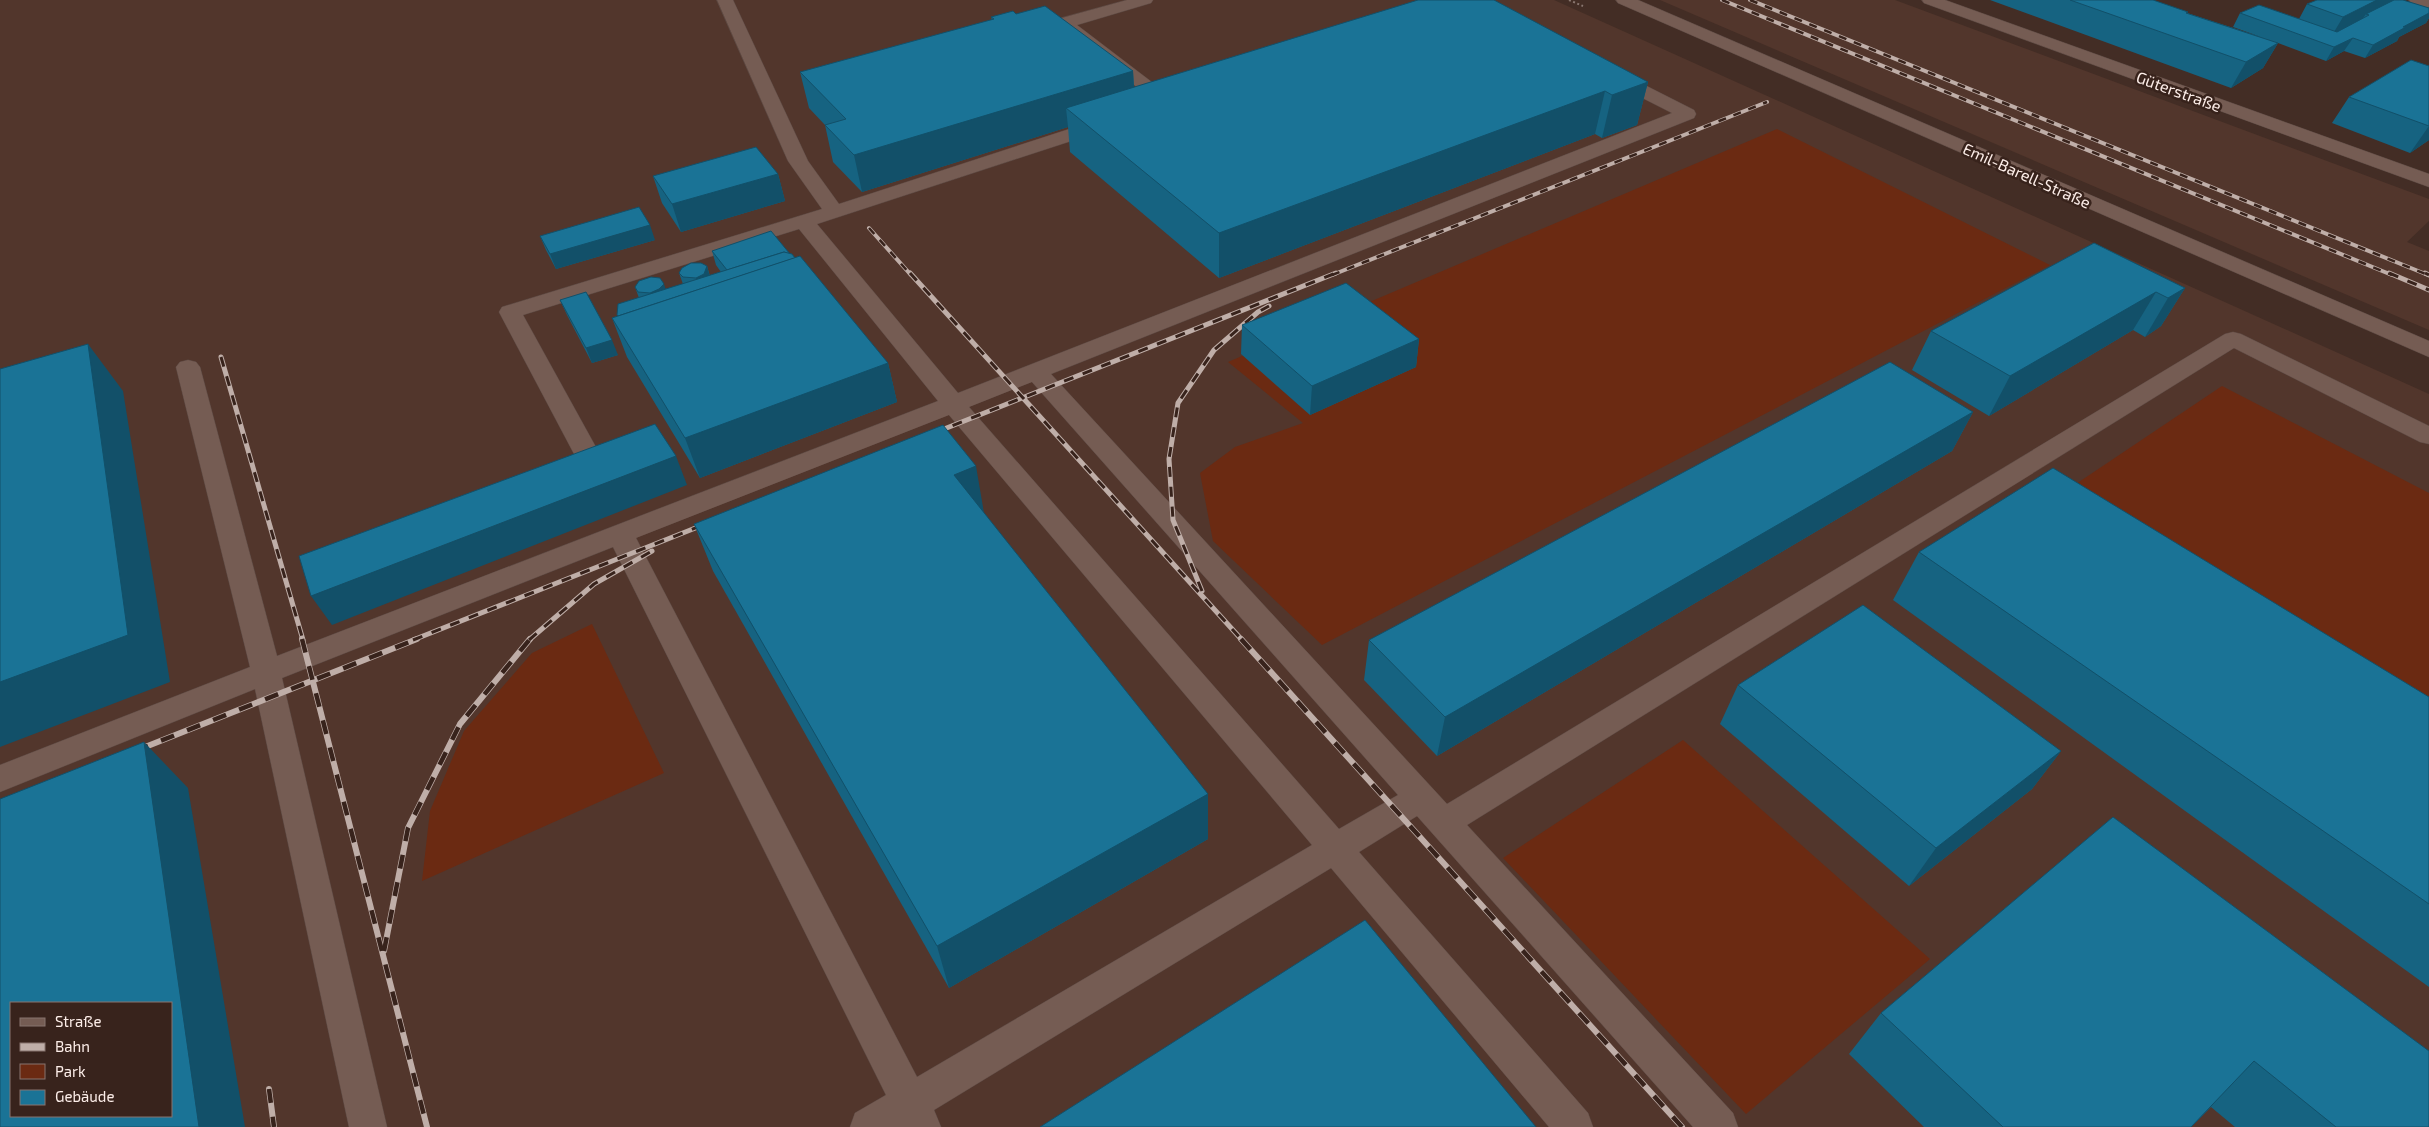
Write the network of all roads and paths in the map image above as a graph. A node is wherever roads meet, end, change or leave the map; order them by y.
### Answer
1 (725, 0) edge
2 (1145, 0) edge
3 (1624, 0) edge
4 (1930, 0) edge
5 (2417, 0) edge
6 (2429, 4) edge
7 (1590, 64) edge
8 (1168, 103) edge
9 (1121, 118) edge
10 (2429, 182) edge
11 (834, 212) junction
12 (803, 221) junction
13 (2429, 350) edge
14 (188, 367) dead end
15 (1036, 372) junction
16 (953, 404) junction
17 (2429, 436) edge
18 (595, 470) edge
19 (620, 534) junction
20 (266, 672) junction
21 (0, 779) edge
22 (1420, 798) junction
23 (1443, 823) junction
24 (1335, 849) junction
25 (916, 1115) edge
26 (368, 1127) edge
27 (869, 1127) edge
28 (1574, 1127) edge
29 (1718, 1127) edge

1 - 11 street
2 - 8 street
3 - 13 street, Emil-Barell-Straße
4 - 10 street, Güterstraße
5 - 6 street
7 - 15 street
9 - 11 street
11 - 12 street
12 - 16 street
12 - 18 street
14 - 20 street
15 - 16 street
15 - 22 street
16 - 19 street
16 - 24 street
17 - 23 street
19 - 20 street
19 - 25 street
20 - 21 street
20 - 26 street
22 - 23 street
22 - 24 street
23 - 29 street
24 - 25 street
24 - 28 street
25 - 27 street

